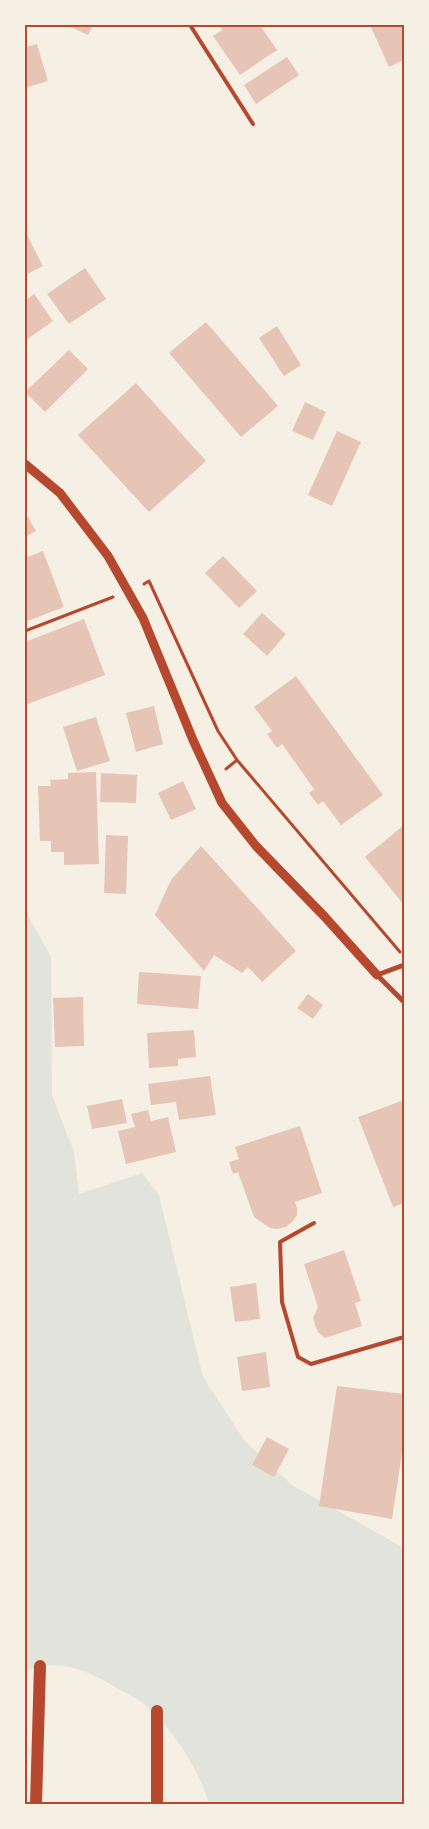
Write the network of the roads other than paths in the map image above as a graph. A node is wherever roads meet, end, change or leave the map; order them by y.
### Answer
1 (190, 25) edge
2 (253, 124) dead end
3 (25, 464) edge
4 (35, 472) junction
5 (25, 473) edge
6 (404, 964) edge
7 (377, 975) junction
8 (404, 1002) edge
9 (314, 1223) dead end
10 (404, 1337) edge
11 (40, 1666) dead end
12 (157, 1711) dead end
13 (36, 1804) edge
14 (157, 1804) edge

1 - 2 lane
3 - 4 street
4 - 5 lane
4 - 7 street
6 - 7 street
7 - 8 street
9 - 10 lane
11 - 13 main road
12 - 14 main road

